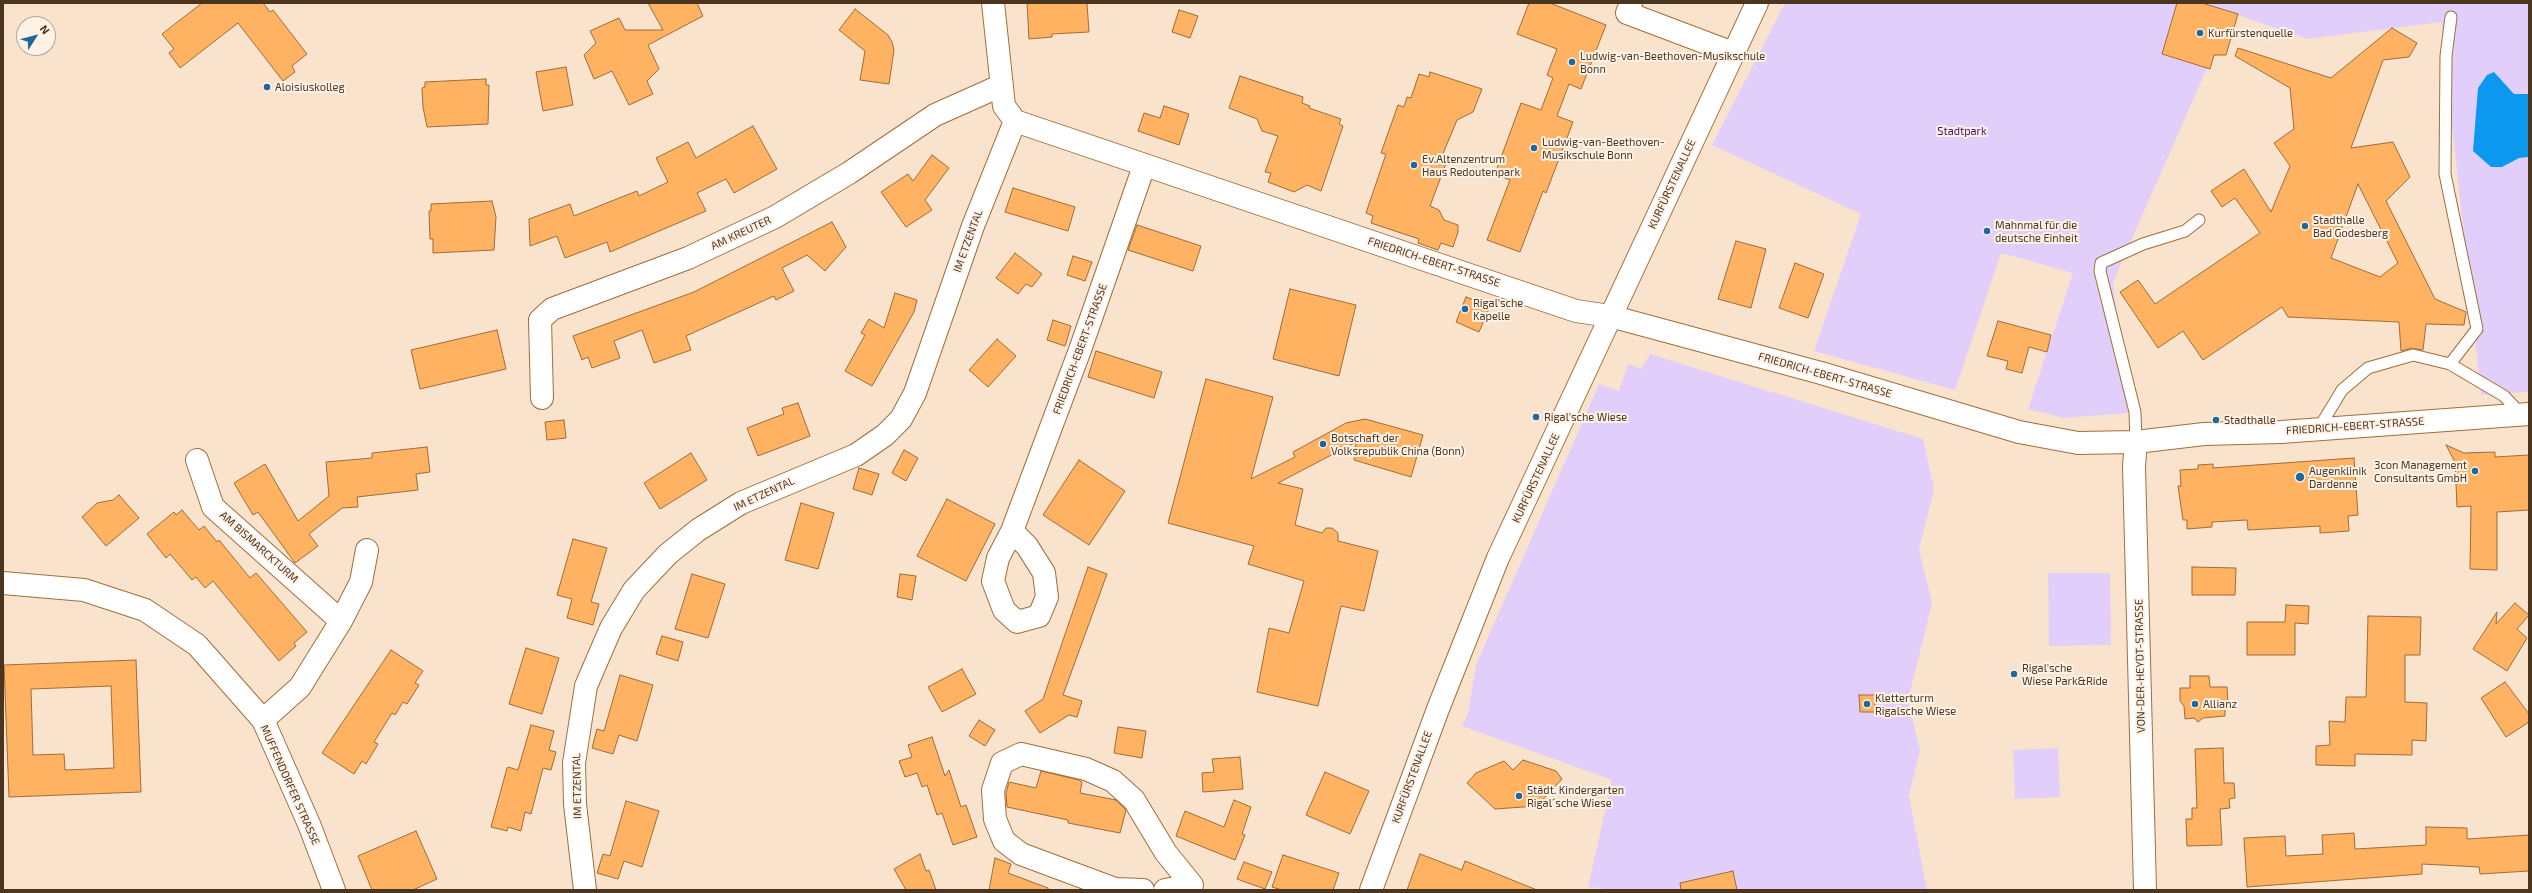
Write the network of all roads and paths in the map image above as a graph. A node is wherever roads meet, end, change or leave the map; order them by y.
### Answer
1 (993, 3) edge
2 (1631, 3) edge
3 (1757, 3) edge
4 (2451, 17) dead end
5 (1732, 53) junction
6 (1000, 86) junction
7 (1015, 121) junction
8 (1144, 166) junction
9 (2199, 220) dead end
10 (1610, 316) junction
11 (2450, 364) junction
12 (542, 398) dead end
13 (2525, 414) edge
14 (2319, 428) junction
15 (2136, 442) junction
16 (198, 460) dead end
17 (1012, 531) dead end
18 (367, 550) dead end
19 (3, 583) edge
20 (341, 621) junction
21 (263, 720) junction
22 (1199, 888) edge
23 (334, 890) edge
24 (585, 890) edge
25 (1143, 890) edge
26 (1165, 890) edge
27 (1371, 890) edge
28 (2145, 890) edge

1 - 6 street
2 - 5 street
3 - 5 street, KURFÜRSTENALLEE
4 - 11 lane
5 - 10 street, KURFÜRSTENALLEE
6 - 7 street
6 - 12 street, AM KREUTER
7 - 8 street, FRIEDRICH-EBERT-STRASSE
7 - 24 street, IM ETZENTAL
8 - 10 street, FRIEDRICH-EBERT-STRASSE
8 - 17 street, FRIEDRICH-EBERT-STRASSE
9 - 15 lane
10 - 15 street, FRIEDRICH-EBERT-STRASSE
10 - 27 street, KURFÜRSTENALLEE
11 - 13 lane
11 - 14 lane
13 - 14 street, FRIEDRICH-EBERT-STRASSE
14 - 15 street, FRIEDRICH-EBERT-STRASSE
15 - 28 street, VON-DER-HEYDT-STRASSE
16 - 20 street, AM BISMARCKTURM
18 - 20 street
19 - 21 street, MUFFENDORFER STRASSE
20 - 21 street
21 - 23 street, MUFFENDORFER STRASSE
22 - 25 street
22 - 26 street

